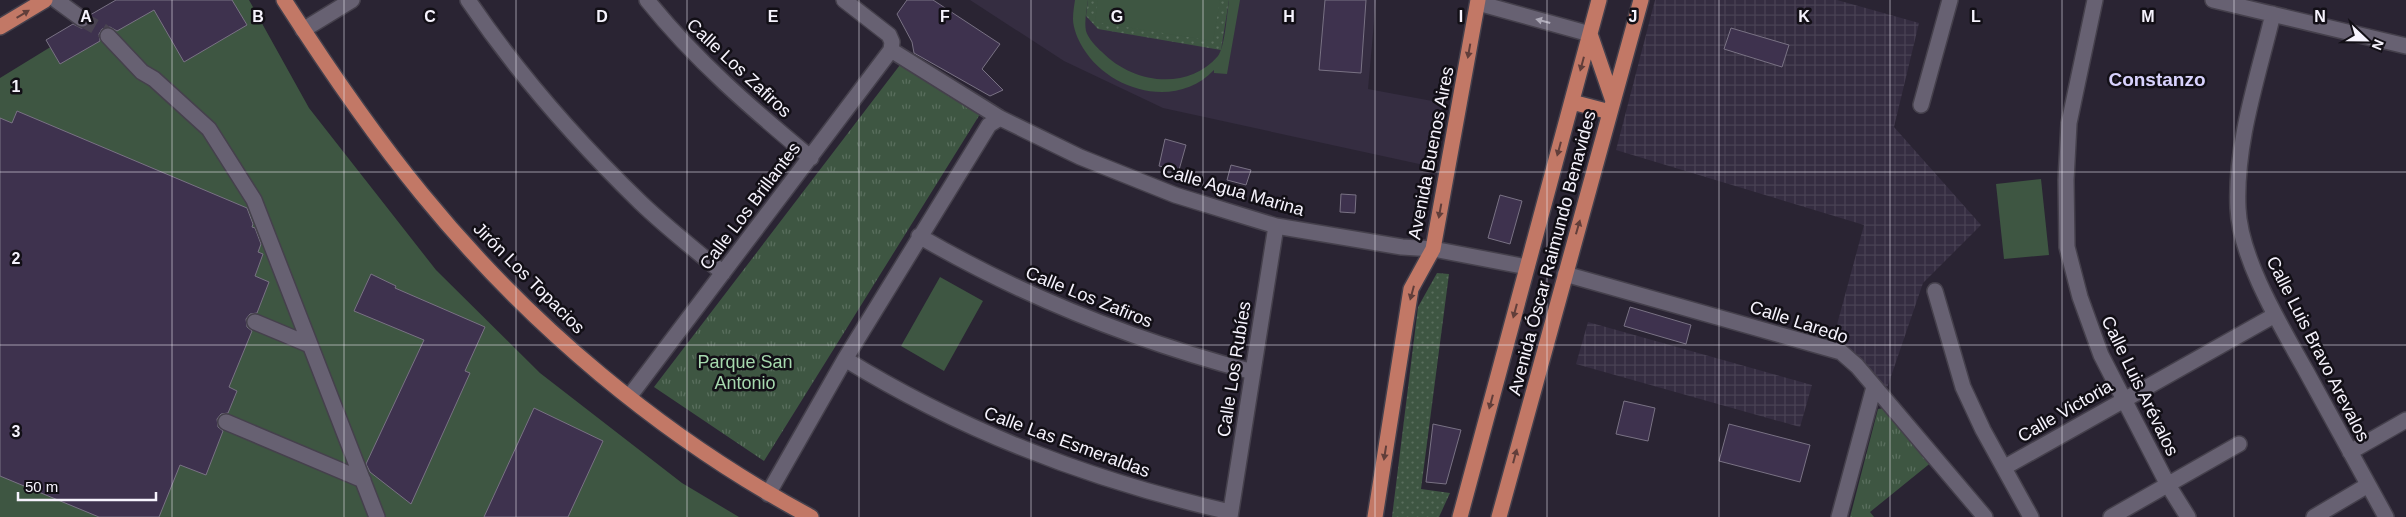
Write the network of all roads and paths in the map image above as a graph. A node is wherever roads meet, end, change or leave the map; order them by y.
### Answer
1 (46, 0) edge
2 (56, 0) edge
3 (284, 0) edge
4 (352, 0) edge
5 (468, 0) edge
6 (647, 0) edge
7 (844, 0) edge
8 (1599, 0) edge
9 (1641, 0) edge
10 (1950, 0) edge
11 (2095, 0) edge
12 (2213, 0) edge
13 (1478, 1) edge
14 (2273, 14) junction
15 (82, 19) tunnel mouth
16 (0, 27) edge
17 (303, 30) junction
18 (1590, 34) junction
19 (108, 36) tunnel mouth
20 (890, 42) junction
21 (2406, 46) edge
22 (1572, 102) junction
23 (1921, 104) dead end
24 (1612, 106) junction
25 (1000, 118) junction
26 (810, 158) junction
27 (1276, 226) junction
28 (919, 236) junction
29 (1433, 249) junction
30 (1527, 267) junction
31 (723, 274) junction
32 (1565, 274) junction
33 (1935, 291) dead end
34 (2275, 315) junction
35 (255, 322) dead end
36 (310, 344) junction
37 (845, 360) junction
38 (1253, 372) junction
39 (1874, 388) junction
40 (630, 397) junction
41 (2123, 399) junction
42 (2406, 420) edge
43 (226, 422) dead end
44 (2239, 444) dead end
45 (2350, 452) junction
46 (2005, 467) junction
47 (363, 480) junction
48 (2168, 485) junction
49 (2368, 485) junction
50 (768, 494) junction
51 (1230, 514) edge
52 (377, 517) edge
53 (811, 517) edge
54 (1375, 517) edge
55 (1460, 517) edge
56 (1499, 517) edge
57 (1839, 517) edge
58 (1985, 517) edge
59 (2031, 517) edge
60 (2111, 517) edge
61 (2188, 517) edge
62 (2314, 517) edge
63 (2386, 517) edge

16 -> 1 main road
2 - 15 street
3 - 17 main road, Jirón Los Topacios
4 - 17 street
5 - 31 street
6 - 26 street, Calle Los Zafiros
7 - 20 street
8 - 18 main road, Avenida Óscar Raimundo Benavides
9 - 24 main road, Avenida Óscar Raimundo Benavides
10 - 23 street
11 - 41 street, Calle Luis Arévalos
12 - 14 street
18 -> 13 street
13 -> 29 main road, Avenida Buenos Aires
14 - 21 street
14 - 34 street, Calle Luis Bravo Arevalos
17 - 40 main road, Jirón Los Topacios
18 -> 22 main road, Avenida Óscar Raimundo Benavides
18 - 24 main road
19 - 36 street
20 - 25 street, Calle Agua Marina
20 - 26 street, Calle Los Brillantes
22 - 24 main road
22 -> 30 main road, Avenida Óscar Raimundo Benavides
32 -> 24 main road, Avenida Óscar Raimundo Benavides
25 - 27 street, Calle Agua Marina
25 - 28 street
26 - 31 street, Calle Los Brillantes
27 - 29 street, Calle Agua Marina
27 - 38 street, Calle Los Rubíes
28 - 37 street
28 - 38 street, Calle Los Zafiros
29 - 30 street, Calle Agua Marina
29 -> 54 main road, Avenida Buenos Aires
30 -> 55 main road, Avenida Óscar Raimundo Benavides
31 - 40 street, Calle Los Brillantes
32 - 39 street, Calle Laredo
56 -> 32 main road, Avenida Óscar Raimundo Benavides
33 - 46 street
34 - 41 street, Calle Victoria
34 - 45 street, Calle Luis Bravo Arevalos
35 - 36 street
36 - 47 street
37 - 50 street
37 - 51 street, Calle Las Esmeraldas
38 - 51 street, Calle Los Rubíes
39 - 57 street
39 - 58 street, Calle Laredo
40 - 50 main road, Jirón Los Topacios
41 - 46 street, Calle Victoria
41 - 48 street, Calle Luis Arévalos
42 - 45 street
43 - 47 street
44 - 48 street
45 - 49 street, Calle Luis Bravo Arevalos
46 - 59 street
47 - 52 street
48 - 60 street
48 - 61 street, Calle Luis Arévalos
49 - 62 street
49 - 63 street, Calle Luis Bravo Arevalos
50 - 53 main road, Jirón Los Topacios

